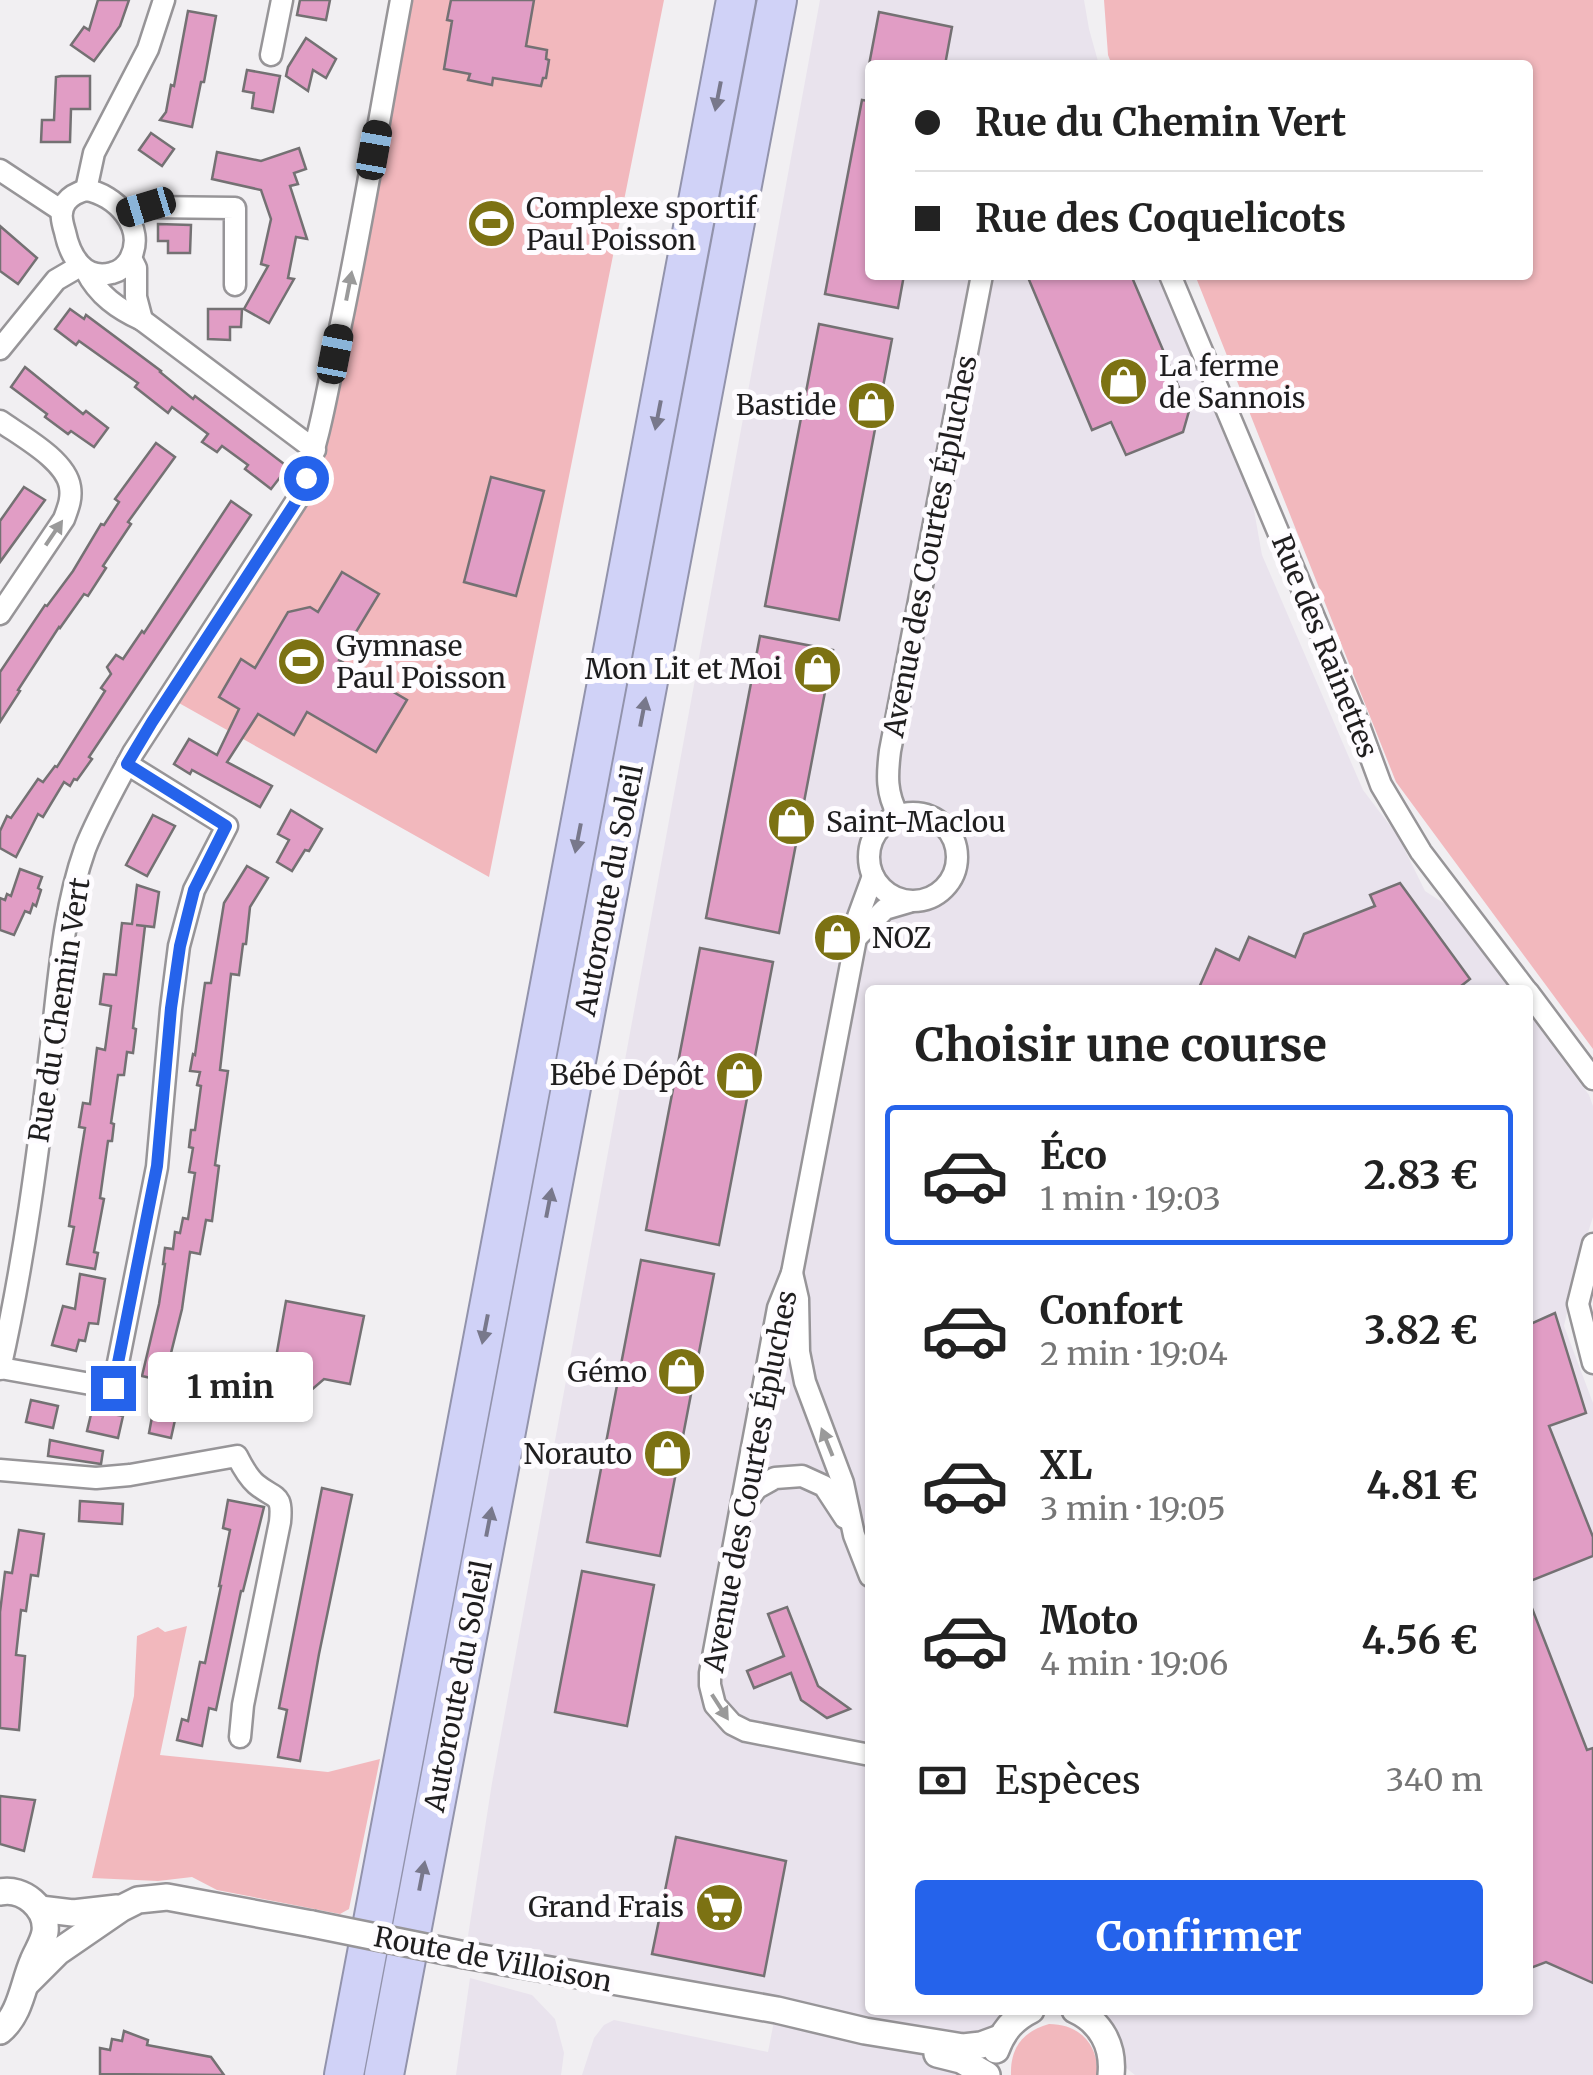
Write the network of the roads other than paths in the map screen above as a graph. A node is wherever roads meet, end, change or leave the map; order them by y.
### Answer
1 (164, 0) edge
2 (282, 0) edge
3 (401, 0) edge
4 (736, 0) edge
5 (778, 0) edge
6 (272, 56) dead end
7 (0, 170) edge
8 (86, 190) junction
9 (62, 211) junction
10 (126, 213) junction
11 (131, 258) junction
12 (83, 268) junction
13 (981, 280) edge
14 (1172, 280) edge
15 (235, 285) dead end
16 (142, 320) junction
17 (0, 349) edge
18 (0, 421) edge
19 (315, 450) junction
20 (0, 614) edge
21 (127, 764) junction
22 (898, 816) junction
23 (873, 876) junction
24 (909, 902) junction
25 (856, 938) junction
26 (1522, 985) edge
27 (1533, 999) edge
28 (1593, 1079) edge
29 (1593, 1244) edge
30 (792, 1273) junction
31 (1593, 1363) edge
32 (0, 1368) edge
33 (0, 1470) edge
34 (740, 1510) junction
35 (854, 1535) junction
36 (865, 1563) edge
37 (240, 1736) dead end
38 (865, 1752) edge
39 (0, 1878) edge
40 (21, 1898) edge
41 (122, 1908) junction
42 (26, 1984) junction
43 (1083, 2015) edge
44 (1015, 2020) edge
45 (0, 2031) edge
46 (866, 2031) junction
47 (1111, 2065) edge
48 (344, 2075) edge
49 (384, 2075) edge
50 (987, 2075) edge
51 (996, 2075) edge
52 (1135, 2075) edge

1 - 8 street
2 - 6 street
19 -> 3 street, Rue du Chemin Vert
4 -> 48 highway, Autoroute du Soleil
49 -> 5 highway, Autoroute du Soleil
7 - 9 street
8 - 9 street
8 - 10 street
9 - 12 street
10 - 11 street
10 - 15 street
11 - 12 street
11 - 16 street
12 - 16 street
12 - 17 street
13 - 22 street, Avenue des Courtes Épluches
14 - 26 street, Rue des Rainettes
16 - 19 street
20 -> 18 street
19 - 21 street, Rue du Chemin Vert
21 - 32 street, Rue du Chemin Vert
21 - 32 street
22 - 23 street
22 - 24 street
23 - 24 street
23 - 25 street, Avenue des Courtes Épluches
24 - 25 street
25 - 30 street, Avenue des Courtes Épluches
27 - 28 street, Rue des Rainettes
29 - 31 street
30 - 34 street, Avenue des Courtes Épluches
35 -> 30 street, Avenue des Courtes Épluches
33 - 37 street
34 - 35 street
34 -> 38 street, Avenue des Courtes Épluches
35 - 36 street, Avenue des Courtes Épluches
39 - 40 street
40 - 41 street, Route de Villoison
40 - 42 street
41 - 42 street, Route de Villoison
41 - 46 street, Route de Villoison, bridge
42 - 45 street
43 - 47 street
44 - 46 street, Route de Villoison
44 - 51 street
46 - 50 street, Route de Villoison
47 - 52 street

